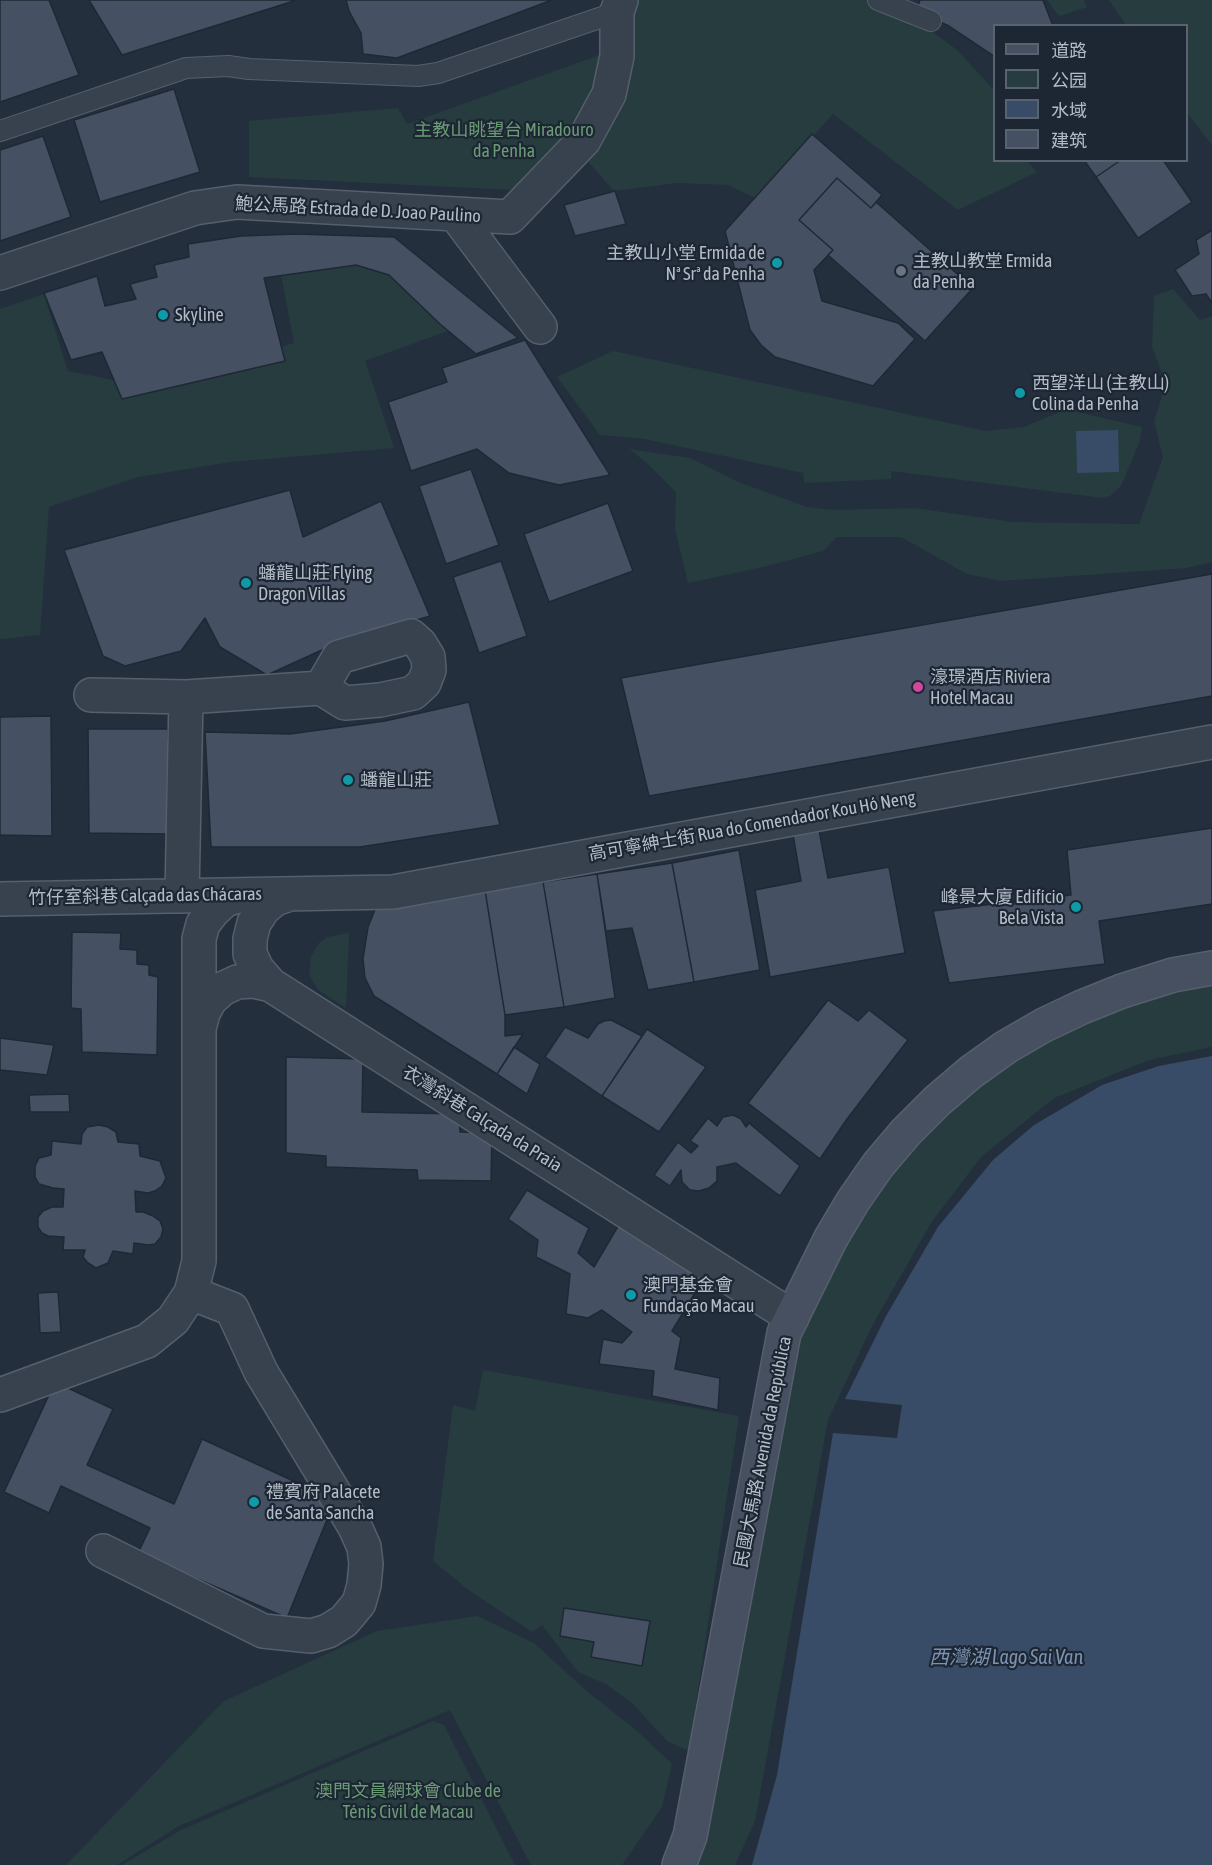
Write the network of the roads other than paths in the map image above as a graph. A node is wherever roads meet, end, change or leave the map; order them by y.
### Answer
1 (878, 0) edge
2 (619, 6) edge
3 (931, 21) dead end
4 (0, 131) edge
5 (456, 215) junction
6 (0, 273) edge
7 (540, 327) dead end
8 (321, 688) dead end
9 (91, 695) dead end
10 (186, 696) junction
11 (1212, 741) edge
12 (290, 894) junction
13 (210, 897) junction
14 (0, 899) edge
15 (250, 954) junction
16 (1212, 968) edge
17 (271, 985) junction
18 (199, 1029) junction
19 (191, 1293) junction
20 (792, 1317) junction
21 (46, 1378) junction
22 (0, 1395) edge
23 (0, 1407) edge
24 (103, 1551) dead end
25 (679, 1865) edge

1 - 3 lane
2 - 4 lane
2 - 5 street, 鮑公馬路 Estrada de D. Joao Paulino
5 - 6 street, 鮑公馬路 Estrada de D. Joao Paulino
5 - 7 street
8 - 10 street
9 - 10 street
10 - 13 street
11 - 12 street, 高可寧紳士街 Rua do Comendador Kou Hó Neng
12 - 13 street, 竹仔室斜巷 Calçada das Chácaras
12 - 15 street
13 - 14 street, 竹仔室斜巷 Calçada das Chácaras
13 - 15 street, 衣灣斜巷 Calçada da Praia
13 - 18 street
15 - 17 street, 衣灣斜巷 Calçada da Praia
16 - 20 street, 民國大馬路 Avenida da República
17 - 18 street
17 - 20 street, 衣灣斜巷 Calçada da Praia
18 - 19 street
19 - 21 street
19 - 24 street
20 - 25 street, 民國大馬路 Avenida da República
21 - 22 street
21 - 23 street

